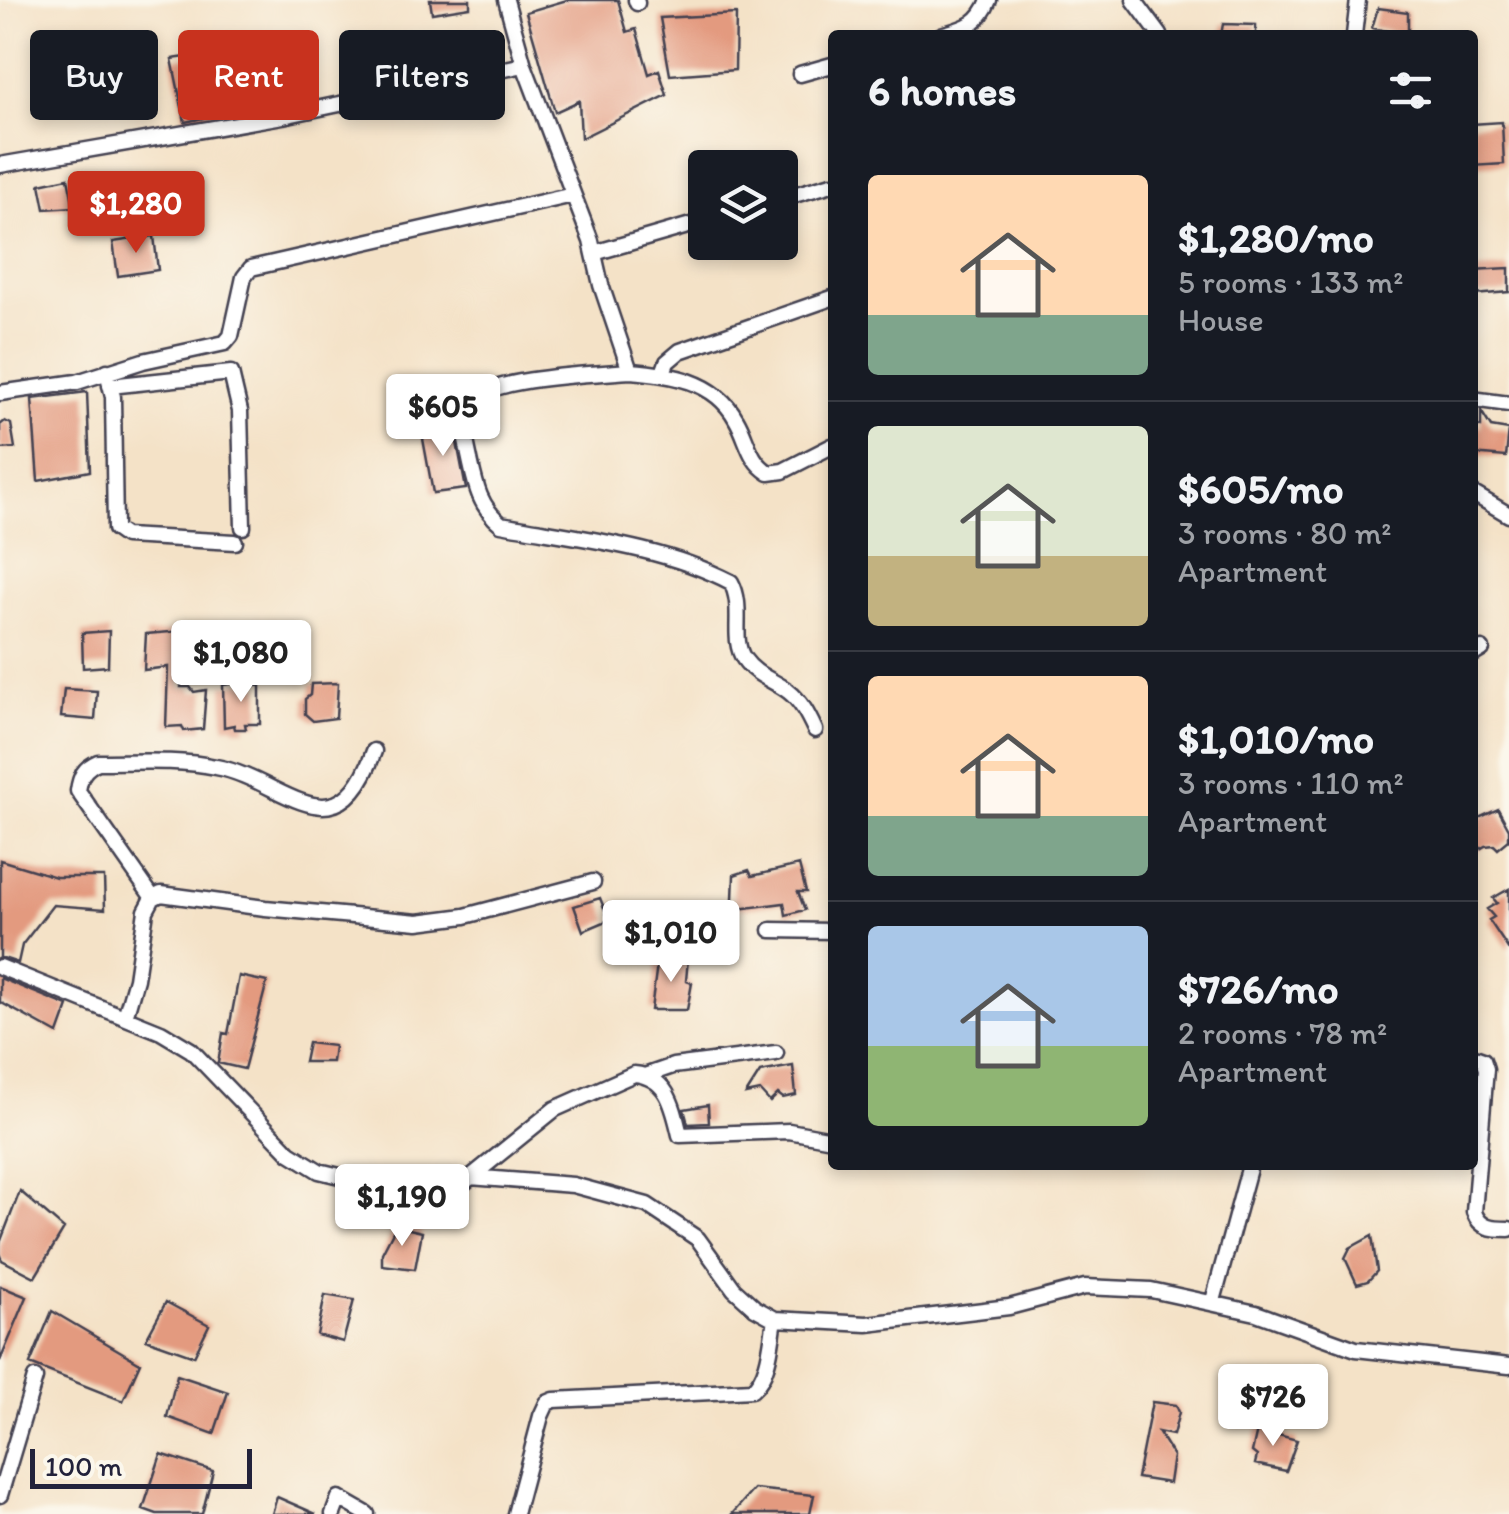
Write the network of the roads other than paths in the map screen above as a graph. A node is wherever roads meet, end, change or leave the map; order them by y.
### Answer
1 (506, 0) edge
2 (989, 0) edge
3 (1134, 0) edge
4 (1358, 0) edge
5 (958, 30) edge
6 (1156, 30) edge
7 (1355, 30) edge
8 (524, 65) junction
9 (828, 66) edge
10 (800, 74) dead end
11 (0, 166) edge
12 (828, 185) edge
13 (798, 194) edge
14 (573, 195) junction
15 (688, 226) edge
16 (594, 252) junction
17 (828, 299) edge
18 (630, 371) junction
19 (663, 373) junction
20 (109, 378) junction
21 (0, 393) edge
22 (1478, 400) edge
23 (1509, 404) edge
24 (828, 448) edge
25 (1478, 497) edge
26 (1509, 515) edge
27 (243, 527) dead end
28 (235, 542) dead end
29 (816, 730) dead end
30 (374, 750) dead end
31 (593, 882) dead end
32 (152, 898) junction
33 (771, 930) dead end
34 (828, 932) edge
35 (0, 967) edge
36 (125, 1018) junction
37 (776, 1052) dead end
38 (1478, 1058) edge
39 (647, 1075) junction
40 (828, 1138) edge
41 (1478, 1165) edge
42 (1249, 1170) edge
43 (1478, 1170) edge
44 (470, 1177) junction
45 (1509, 1229) edge
46 (1213, 1301) junction
47 (776, 1319) junction
48 (1509, 1366) edge
49 (35, 1378) dead end
50 (0, 1495) edge
51 (334, 1514) edge
52 (367, 1514) edge
53 (515, 1514) edge

1 - 8 street
2 - 5 street
3 - 6 street
4 - 7 street
8 - 11 street
8 - 14 street
9 - 10 street
12 - 13 street
14 - 16 street
14 - 20 street
15 - 16 street
16 - 18 street
17 - 19 street
18 - 19 street
18 - 29 street
19 - 24 street
20 - 21 street
20 - 27 street
20 - 28 street
22 - 23 street
25 - 26 street
30 - 32 street
31 - 32 street
32 - 36 street
33 - 34 street
35 - 36 street
36 - 44 street
37 - 39 street
38 - 41 street
39 - 40 street
39 - 44 street
42 - 46 street
43 - 45 street
44 - 47 street
46 - 47 street
46 - 48 street
47 - 53 street
49 - 50 street
51 - 52 street

